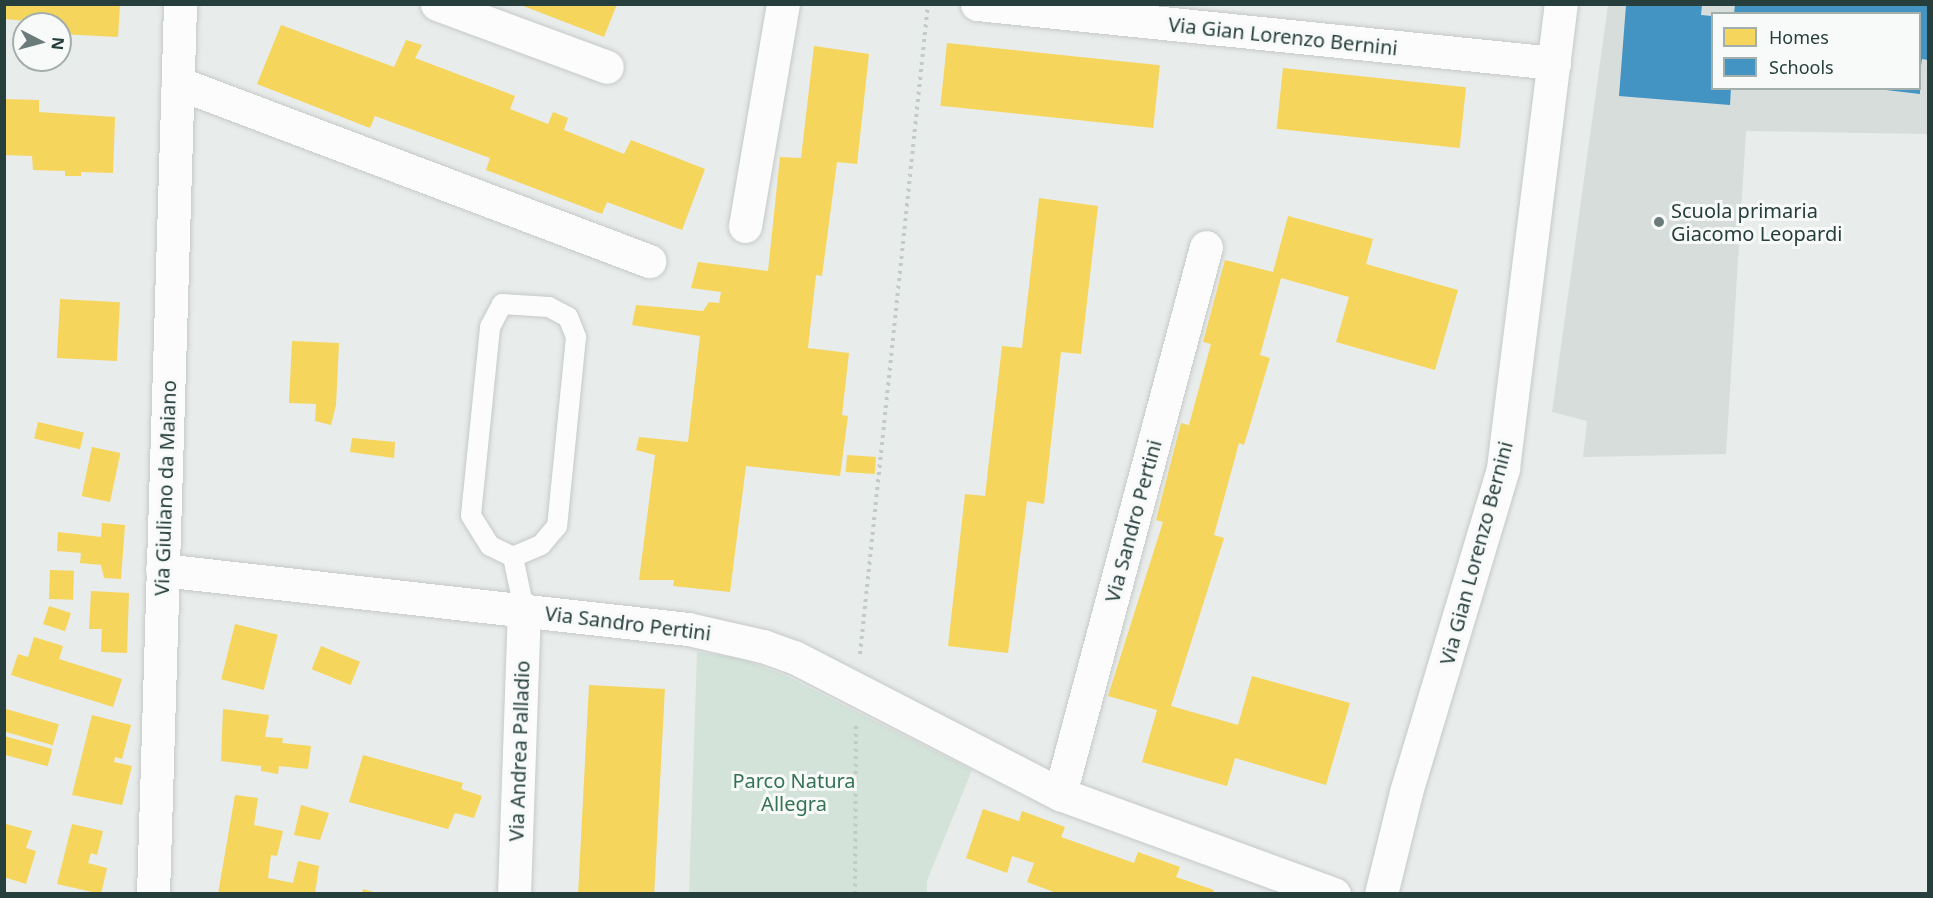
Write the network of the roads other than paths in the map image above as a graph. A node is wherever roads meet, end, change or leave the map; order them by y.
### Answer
1 (180, 4) edge
2 (437, 4) edge
3 (783, 4) edge
4 (977, 4) edge
5 (1561, 4) edge
6 (1554, 63) junction
7 (607, 67) dead end
8 (178, 83) junction
9 (745, 226) dead end
10 (1206, 247) dead end
11 (649, 261) dead end
12 (513, 558) junction
13 (162, 570) junction
14 (524, 609) junction
15 (1060, 794) junction
16 (153, 894) edge
17 (514, 894) edge
18 (1334, 894) edge
19 (1382, 894) edge

1 - 8 street, Via Giuliano da Maiano
2 - 7 street
3 - 9 street
4 - 6 street, Via Gian Lorenzo Bernini
5 - 6 street, Via Gian Lorenzo Bernini
6 - 19 street, Via Gian Lorenzo Bernini
8 - 11 street
8 - 13 street, Via Giuliano da Maiano
10 - 15 street, Via Sandro Pertini
12 - 12 lane
12 - 14 lane
13 - 14 street, Via Sandro Pertini
13 - 16 street, Via Giuliano da Maiano
14 - 15 street, Via Sandro Pertini
14 - 17 street, Via Andrea Palladio
15 - 18 street, Via Sandro Pertini

